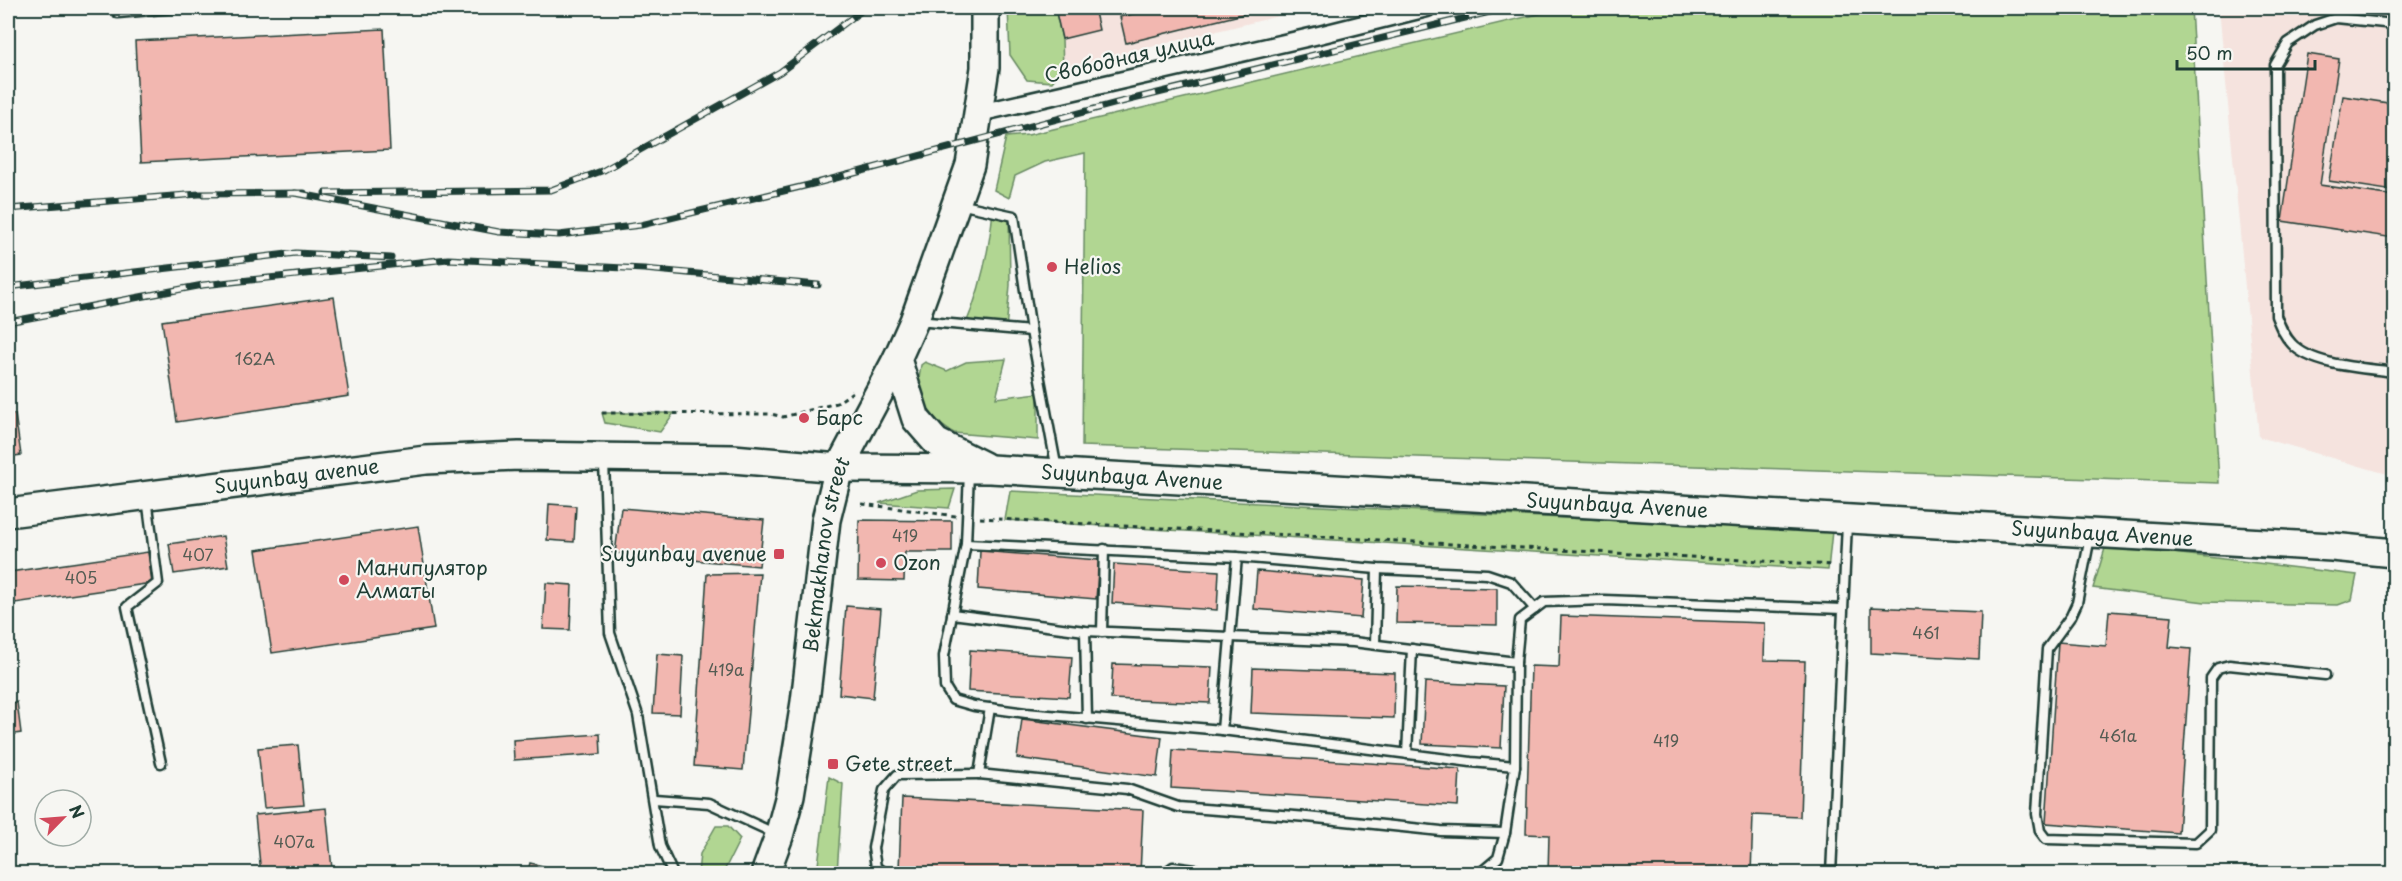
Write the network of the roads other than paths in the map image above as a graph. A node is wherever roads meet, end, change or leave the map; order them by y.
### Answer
1 (174, 8) edge
2 (985, 8) edge
3 (1427, 8) edge
4 (1406, 10) edge
5 (118, 13) dead end
6 (2394, 24) edge
7 (979, 113) junction
8 (957, 204) junction
9 (914, 321) junction
10 (1031, 331) junction
11 (897, 359) junction
12 (2394, 372) edge
13 (604, 457) junction
14 (839, 468) junction
15 (980, 469) junction
16 (1058, 473) junction
17 (146, 495) junction
18 (8, 513) edge
19 (1847, 519) junction
20 (2091, 533) junction
21 (966, 544) junction
22 (1104, 549) junction
23 (2394, 553) edge
24 (1237, 557) junction
25 (1377, 569) junction
26 (1535, 609) junction
27 (1842, 609) junction
28 (952, 614) junction
29 (1085, 631) junction
30 (1102, 632) junction
31 (1230, 637) junction
32 (1375, 644) junction
33 (1412, 649) junction
34 (1516, 662) junction
35 (2325, 675) dead end
36 (990, 708) junction
37 (1087, 719) junction
38 (1222, 730) junction
39 (1407, 754) junction
40 (161, 763) dead end
41 (1515, 766) junction
42 (979, 774) junction
43 (654, 799) junction
44 (1505, 833) junction
45 (779, 836) junction
46 (673, 873) edge
47 (765, 873) edge
48 (885, 873) edge
49 (1162, 873) edge
50 (1225, 873) edge
51 (1371, 873) edge
52 (1440, 873) edge
53 (1479, 873) edge
54 (1831, 873) edge

1 - 5 lane
2 - 7 main road, Bekmakhanov street
3 - 4 street, Свободная улица
4 - 7 street, Свободная улица
6 - 12 lane
7 - 8 main road, Bekmakhanov street
8 - 9 main road, Bekmakhanov street
8 - 10 lane
9 - 10 lane
9 - 11 main road, Bekmakhanov street
10 - 16 lane
11 - 14 main road, Bekmakhanov street
11 - 15 main road
13 - 14 main road, Suyunbay avenue
13 - 17 main road, Suyunbay avenue
13 - 43 lane
14 - 15 main road, Suyunbaya Avenue
14 - 45 main road, Bekmakhanov street
15 - 16 main road, Suyunbaya Avenue
15 - 21 lane
16 - 19 main road, Suyunbaya Avenue
17 - 18 main road, Suyunbay avenue
17 - 40 lane
19 - 20 main road, Suyunbaya Avenue
19 - 27 lane
20 - 23 main road, Suyunbaya Avenue
20 - 35 lane
21 - 22 lane
21 - 28 lane
22 - 24 lane
22 - 30 lane
24 - 25 lane
24 - 31 lane
25 - 26 lane
25 - 32 lane
26 - 27 lane
26 - 34 lane
27 - 54 lane
28 - 29 lane
28 - 36 lane
29 - 30 lane
29 - 37 lane
30 - 31 lane
31 - 32 lane
31 - 38 lane
32 - 33 lane
33 - 34 lane
33 - 39 lane
34 - 41 lane
36 - 37 lane
36 - 42 lane
37 - 38 lane
38 - 39 lane
39 - 41 lane
41 - 44 lane
42 - 44 lane
42 - 48 lane
43 - 45 lane
43 - 46 lane
44 - 53 lane
45 - 47 main road, Bekmakhanov street
49 - 50 lane
51 - 52 lane

